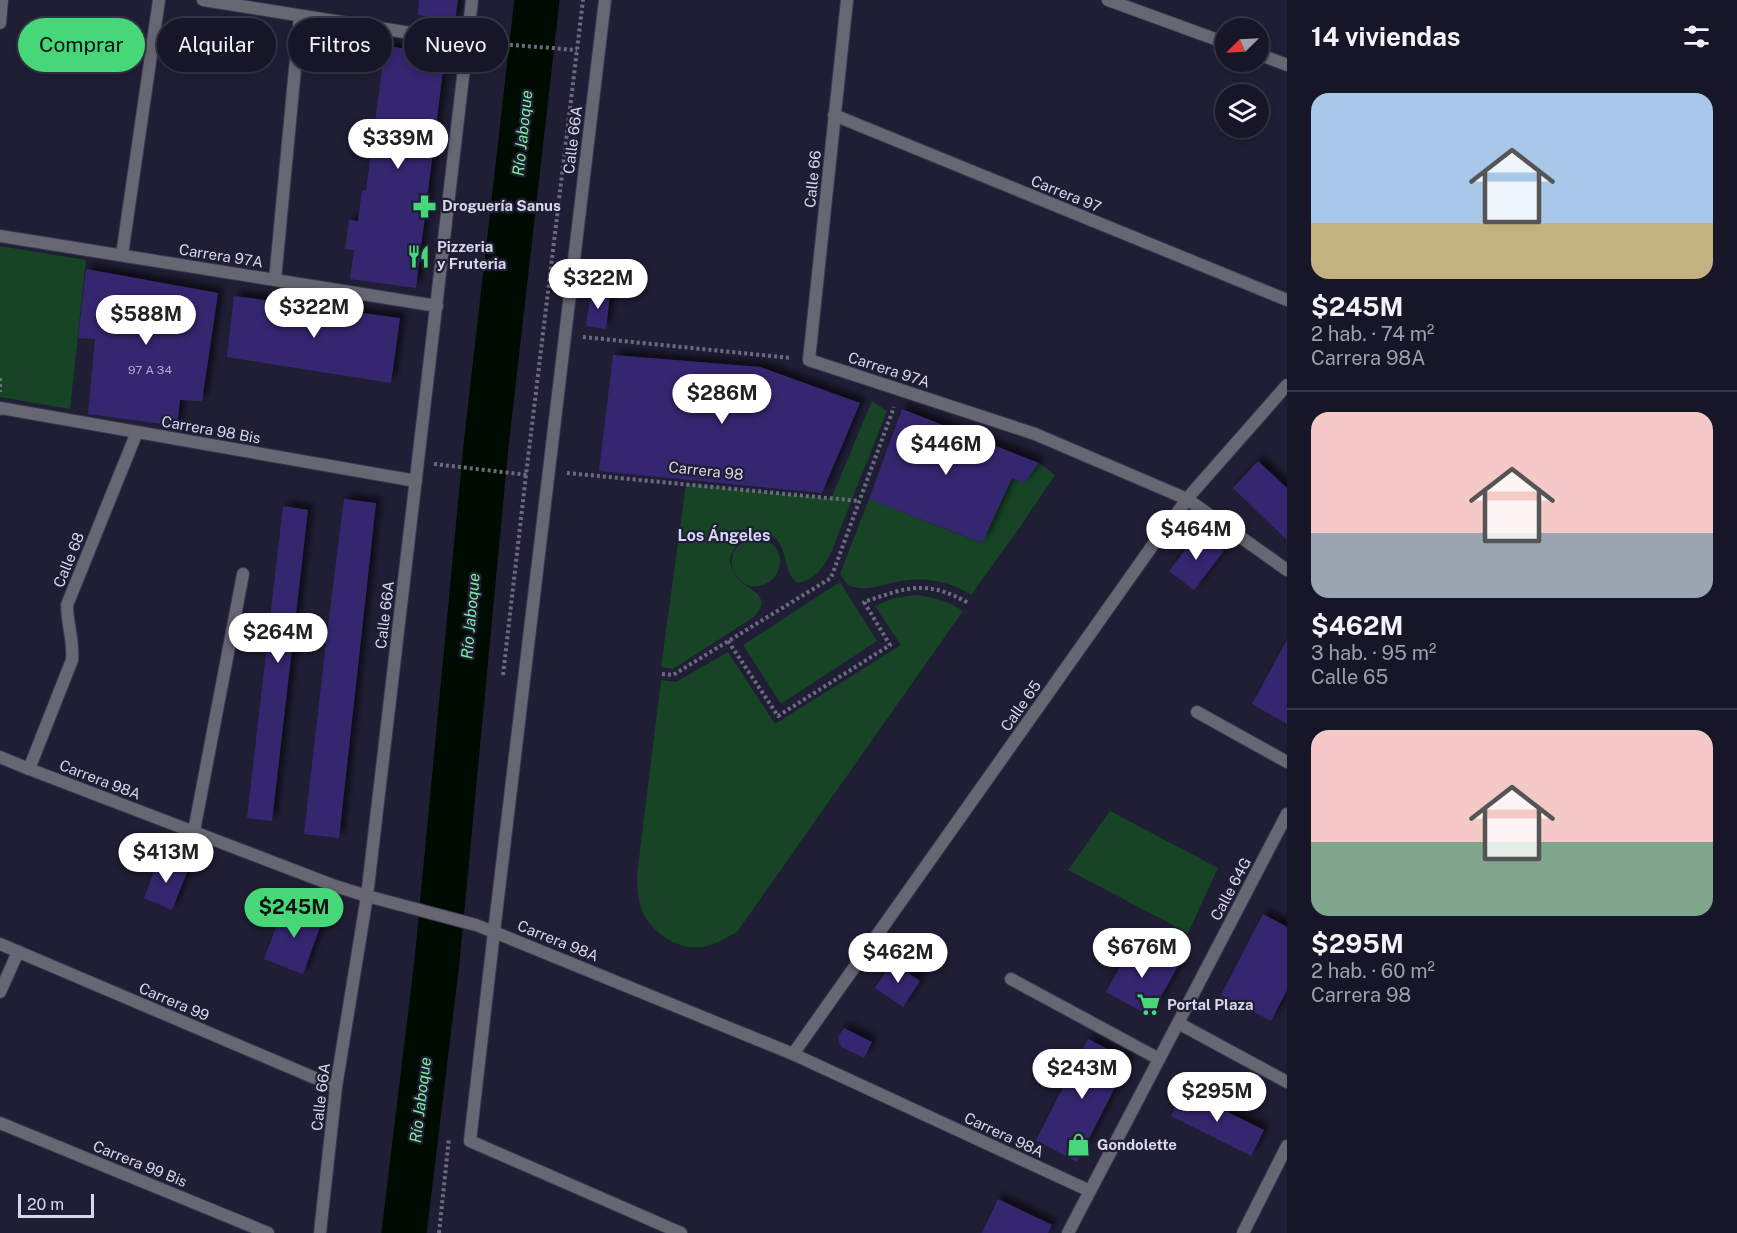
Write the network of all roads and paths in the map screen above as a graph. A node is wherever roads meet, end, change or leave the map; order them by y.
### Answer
1 (3, 0) edge
2 (159, 0) edge
3 (202, 0) edge
4 (472, 0) edge
5 (604, 0) edge
6 (847, 0) edge
7 (1108, 0) edge
8 (300, 16) junction
9 (470, 18) edge
10 (0, 23) edge
11 (404, 32) edge
12 (1215, 38) edge
13 (508, 45) edge
14 (598, 52) junction
15 (1269, 58) edge
16 (1287, 65) edge
17 (464, 72) edge
18 (834, 115) junction
19 (0, 236) edge
20 (122, 255) junction
21 (275, 280) junction
22 (1287, 300) edge
23 (437, 306) junction
24 (565, 335) junction
25 (809, 360) junction
26 (1287, 385) edge
27 (901, 390) junction
28 (0, 408) edge
29 (137, 432) junction
30 (418, 462) junction
31 (549, 471) junction
32 (514, 473) dead end
33 (416, 481) junction
34 (1187, 499) junction
35 (859, 501) junction
36 (1287, 570) edge
37 (243, 574) dead end
38 (970, 604) dead end
39 (728, 641) junction
40 (662, 674) dead end
41 (1197, 712) dead end
42 (0, 757) edge
43 (1287, 762) edge
44 (29, 769) junction
45 (1287, 814) edge
46 (194, 831) junction
47 (367, 896) junction
48 (494, 932) junction
49 (0, 944) edge
50 (18, 952) junction
51 (1011, 979) dead end
52 (0, 992) edge
53 (1178, 1023) junction
54 (793, 1054) junction
55 (1159, 1059) junction
56 (1287, 1082) edge
57 (336, 1088) junction
58 (0, 1123) edge
59 (1287, 1146) edge
60 (1090, 1191) junction
61 (268, 1233) edge
62 (321, 1233) edge
63 (681, 1233) edge
64 (1068, 1233) edge
65 (1243, 1233) edge

1 - 10 street
2 - 20 street
3 - 8 street
4 - 9 street, Calle 66A
5 - 14 street, Calle 66A
6 - 18 street, Calle 66
7 - 12 street
8 - 11 street
8 - 21 street
13 - 14 path
14 - 24 street, Calle 66A
15 - 16 street
17 - 23 street, Calle 66A
18 - 22 street, Carrera 97
18 - 25 street, Calle 66
19 - 20 street, Carrera 97A
20 - 21 street, Carrera 97A
21 - 23 street, Carrera 97A
23 - 30 street, Calle 66A
24 - 25 path
24 - 31 street, Calle 66A
25 - 27 street, Carrera 97A
26 - 34 street, Calle 65
27 - 34 street, Carrera 97A
27 - 35 path
28 - 29 street, Carrera 98 Bis
29 - 33 street, Carrera 98 Bis
29 - 44 street, Calle 68
30 - 32 path
30 - 33 street, Calle 66A
31 - 35 path, Carrera 98
31 - 48 street, Calle 66A
33 - 47 street, Calle 66A
34 - 36 street, Carrera 97A
34 - 54 street, Calle 65
35 - 39 path
37 - 46 street
38 - 39 path
39 - 40 path
41 - 43 street
42 - 44 street, Carrera 98A
44 - 46 street, Carrera 98A
45 - 53 street, Calle 64G
46 - 47 street, Carrera 98A
47 - 48 street, Carrera 98A
47 - 57 street, Calle 66A
48 - 54 street, Carrera 98A
48 - 63 street, Calle 66A
49 - 50 street, Carrera 99
50 - 52 street
50 - 57 street, Carrera 99
51 - 55 street
53 - 55 street, Calle 64G
53 - 56 street
54 - 60 street, Carrera 98A
55 - 60 street, Calle 64G
57 - 62 street, Calle 66A
58 - 61 street, Carrera 99 Bis
59 - 65 street
60 - 64 street, Calle 64G

